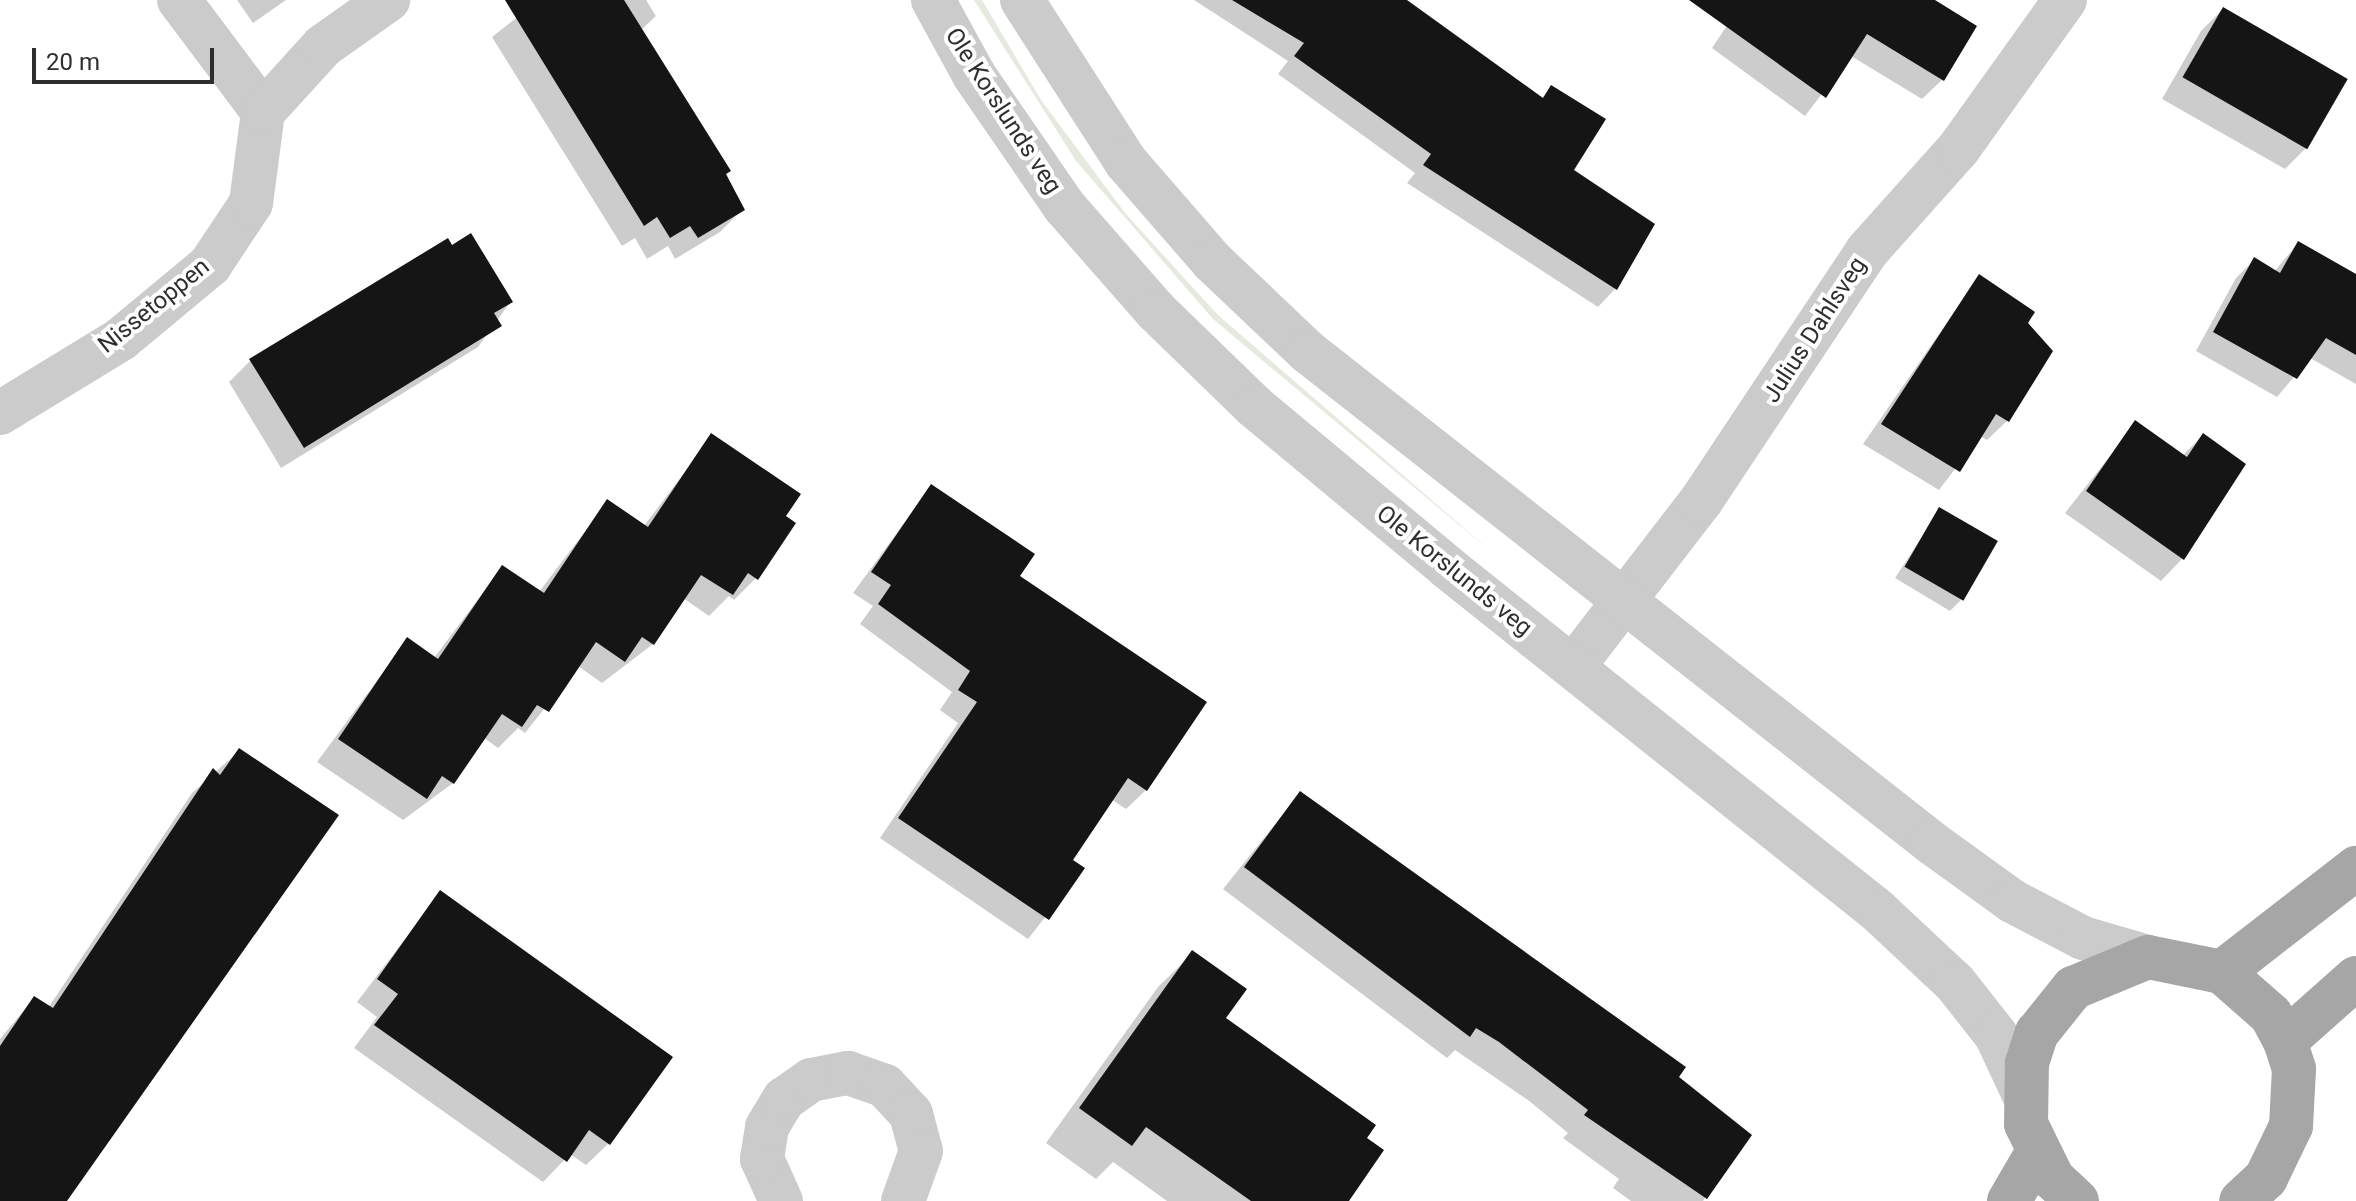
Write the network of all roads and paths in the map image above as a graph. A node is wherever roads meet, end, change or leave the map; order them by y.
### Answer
1 (179, 0) edge
2 (388, 0) edge
3 (933, 0) edge
4 (1022, 0) edge
5 (2065, 0) edge
6 (263, 112) junction
7 (0, 413) edge
8 (1624, 601) junction
9 (1573, 667) junction
10 (2356, 868) edge
11 (2148, 957) junction
12 (2222, 972) junction
13 (2356, 978) edge
14 (2285, 1041) junction
15 (2023, 1093) junction
16 (2037, 1153) junction
17 (781, 1201) edge
18 (903, 1201) edge
19 (2009, 1201) edge
20 (2077, 1201) edge
21 (2241, 1201) edge

1 - 6 street
2 - 6 street
3 - 9 street, Ole Korslunds veg
4 - 8 street
5 - 8 street, Julius Dahlsveg
6 - 7 street, Nissetoppen
8 - 9 street, Julius Dahlsveg
8 - 11 street
9 - 15 street, Ole Korslunds veg
10 - 12 main road
11 - 12 main road
11 - 15 main road
12 - 14 main road
13 - 14 main road
14 - 21 main road
15 - 16 main road
16 - 19 main road
16 - 20 main road
17 - 18 street

